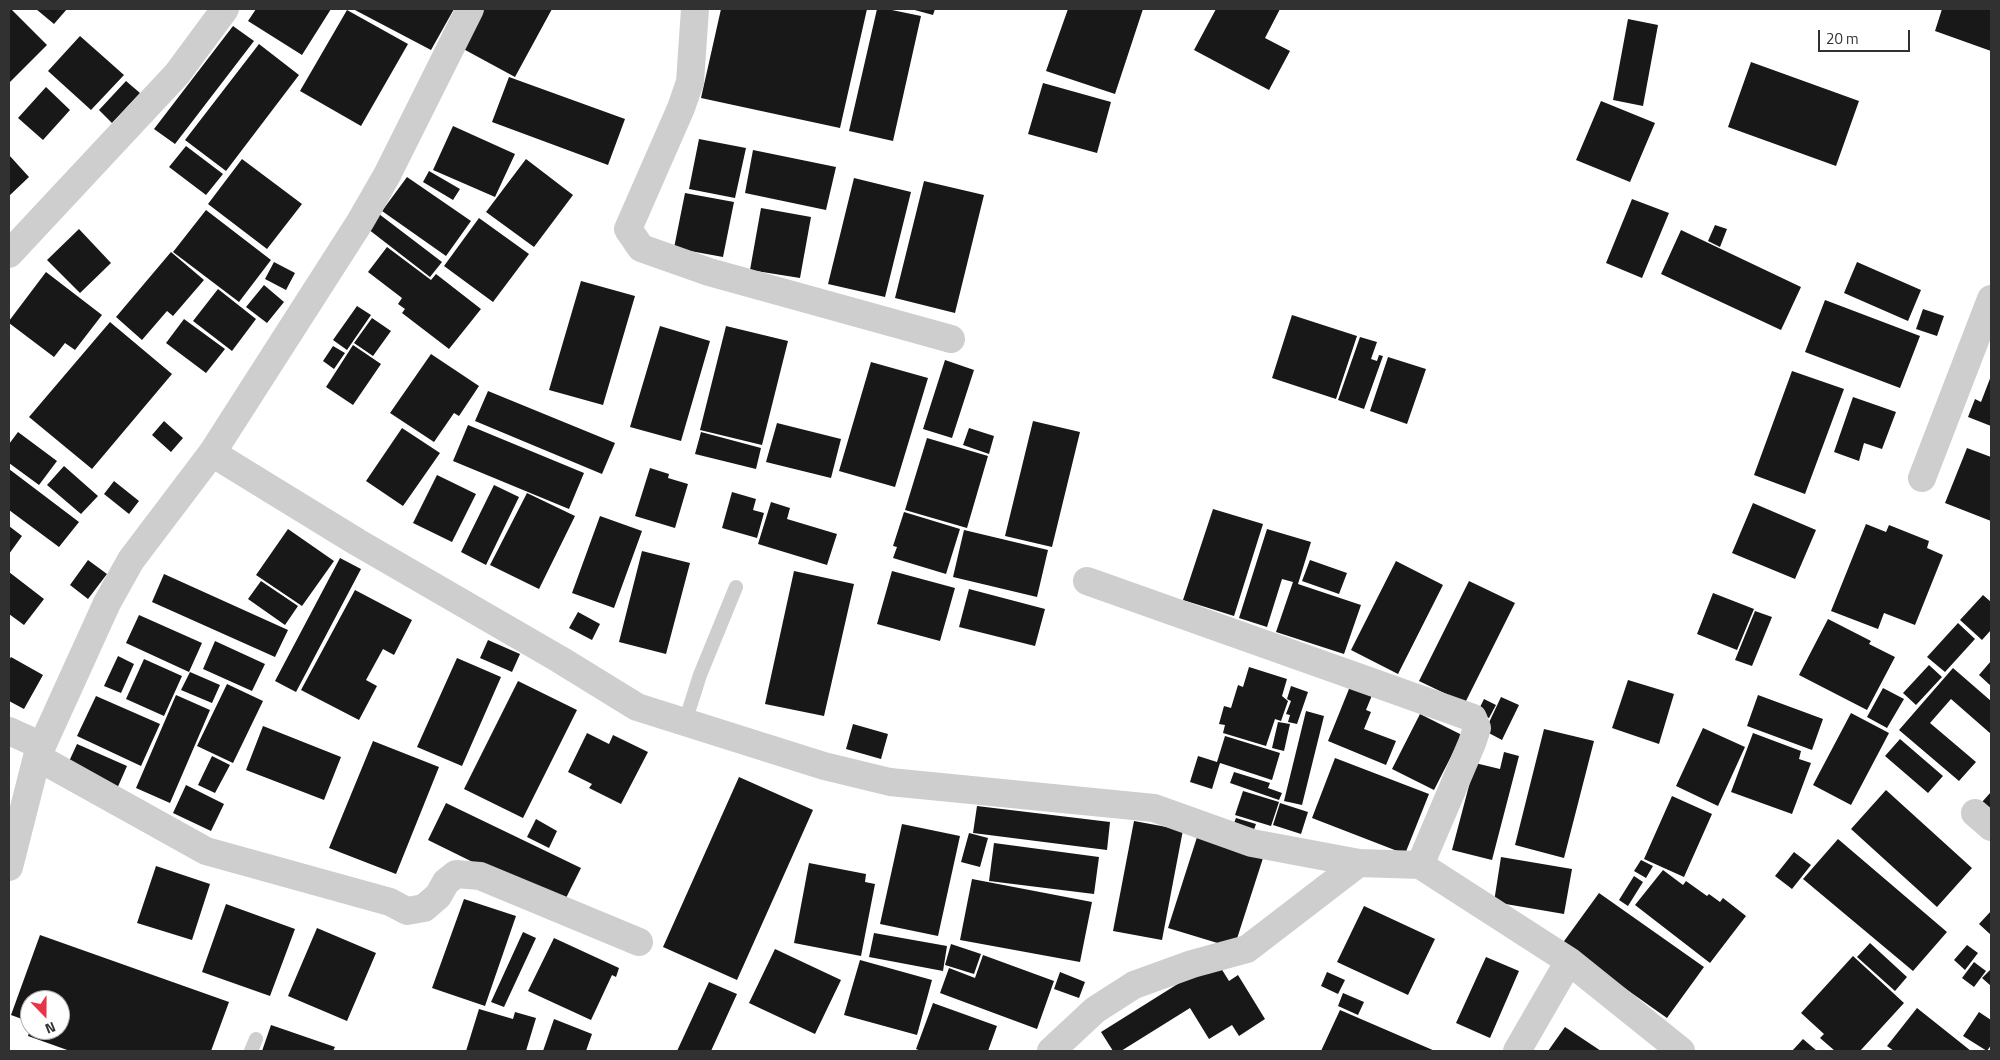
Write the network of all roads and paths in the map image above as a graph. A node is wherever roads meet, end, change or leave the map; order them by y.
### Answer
1 (225, 9) edge
2 (470, 9) edge
3 (695, 9) edge
4 (9, 254) edge
5 (1991, 299) edge
6 (951, 339) dead end
7 (212, 452) junction
8 (1922, 478) dead end
9 (1087, 581) dead end
10 (736, 587) dead end
11 (685, 722) junction
12 (9, 731) edge
13 (39, 751) junction
14 (1359, 864) junction
15 (1420, 865) junction
16 (9, 867) edge
17 (639, 942) dead end
18 (1570, 961) junction
19 (1051, 1051) edge
20 (1517, 1051) edge
21 (1681, 1051) edge

1 - 4 street
2 - 7 street
3 - 6 street
5 - 8 street
7 - 11 street
7 - 13 street
9 - 15 street
10 - 11 lane
11 - 14 street
12 - 13 street
13 - 16 street
13 - 17 street
14 - 15 street
14 - 19 street
15 - 18 street
18 - 20 street
18 - 21 street

